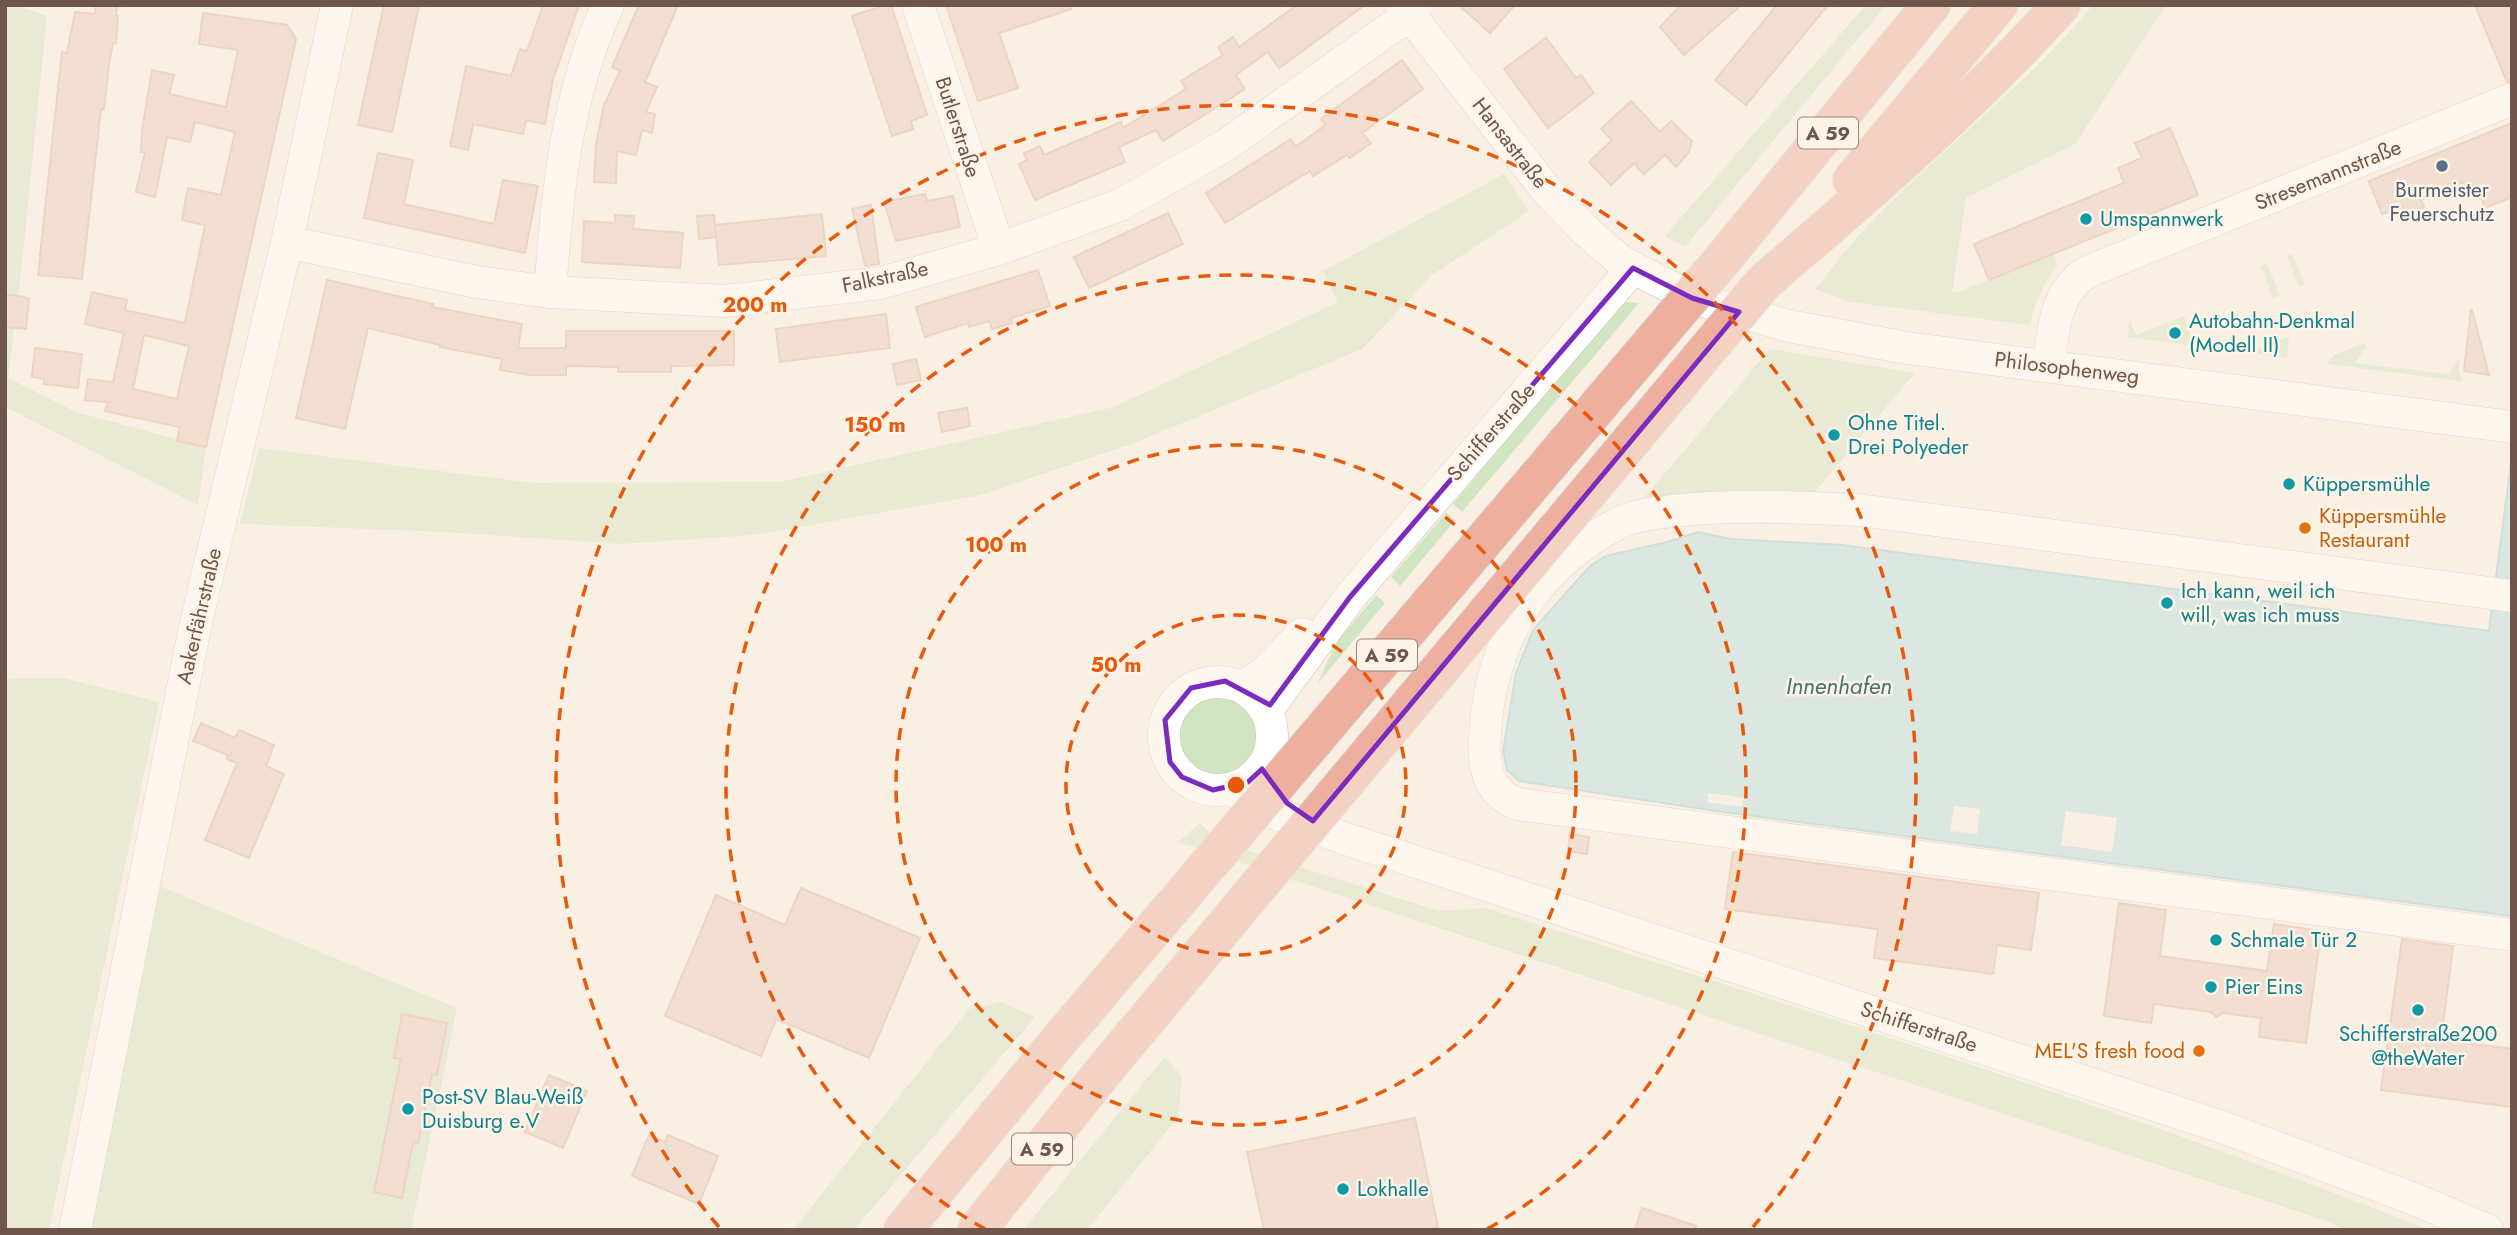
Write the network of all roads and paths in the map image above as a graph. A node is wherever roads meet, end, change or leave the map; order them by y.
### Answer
1 (337, 5) edge
2 (608, 5) edge
3 (918, 5) edge
4 (1931, 5) edge
5 (1998, 5) edge
6 (2061, 5) edge
7 (1409, 8) edge
8 (2512, 99) edge
9 (287, 242) junction
10 (999, 249) junction
11 (1633, 268) junction
12 (1764, 282) junction
13 (550, 292) junction
14 (2048, 366) junction
15 (2507, 427) edge
16 (2502, 595) edge
17 (1350, 597) junction
18 (1242, 687) junction
19 (1267, 710) junction
20 (1262, 769) junction
21 (1231, 789) junction
22 (1346, 839) junction
23 (2512, 935) edge
24 (75, 1230) edge
25 (902, 1230) edge
26 (977, 1230) edge
27 (2487, 1230) edge

1 - 9 street, Aakerfährstraße
2 - 13 street
3 - 10 street, Butlerstraße
4 - 25 highway, A 59, bridge
5 - 12 highway, A 59
6 - 12 highway
7 - 10 street, Falkstraße
7 - 11 street, Hansastraße
8 - 14 street, Stresemannstraße
9 - 13 street, Falkstraße
9 - 24 street, Aakerfährstraße
10 - 13 street, Falkstraße
11 - 14 street, Philosophenweg
11 - 17 street, Schifferstraße
12 - 26 highway, A 59, bridge
14 - 15 street, Philosophenweg
16 - 23 street
17 - 18 street, Schifferstraße
17 - 19 street, Schifferstraße
18 - 19 street
18 - 21 street, Schifferstraße
19 - 20 street
20 - 21 street
20 - 22 street, Schifferstraße
21 - 22 street, Schifferstraße
22 - 27 street, Schifferstraße

